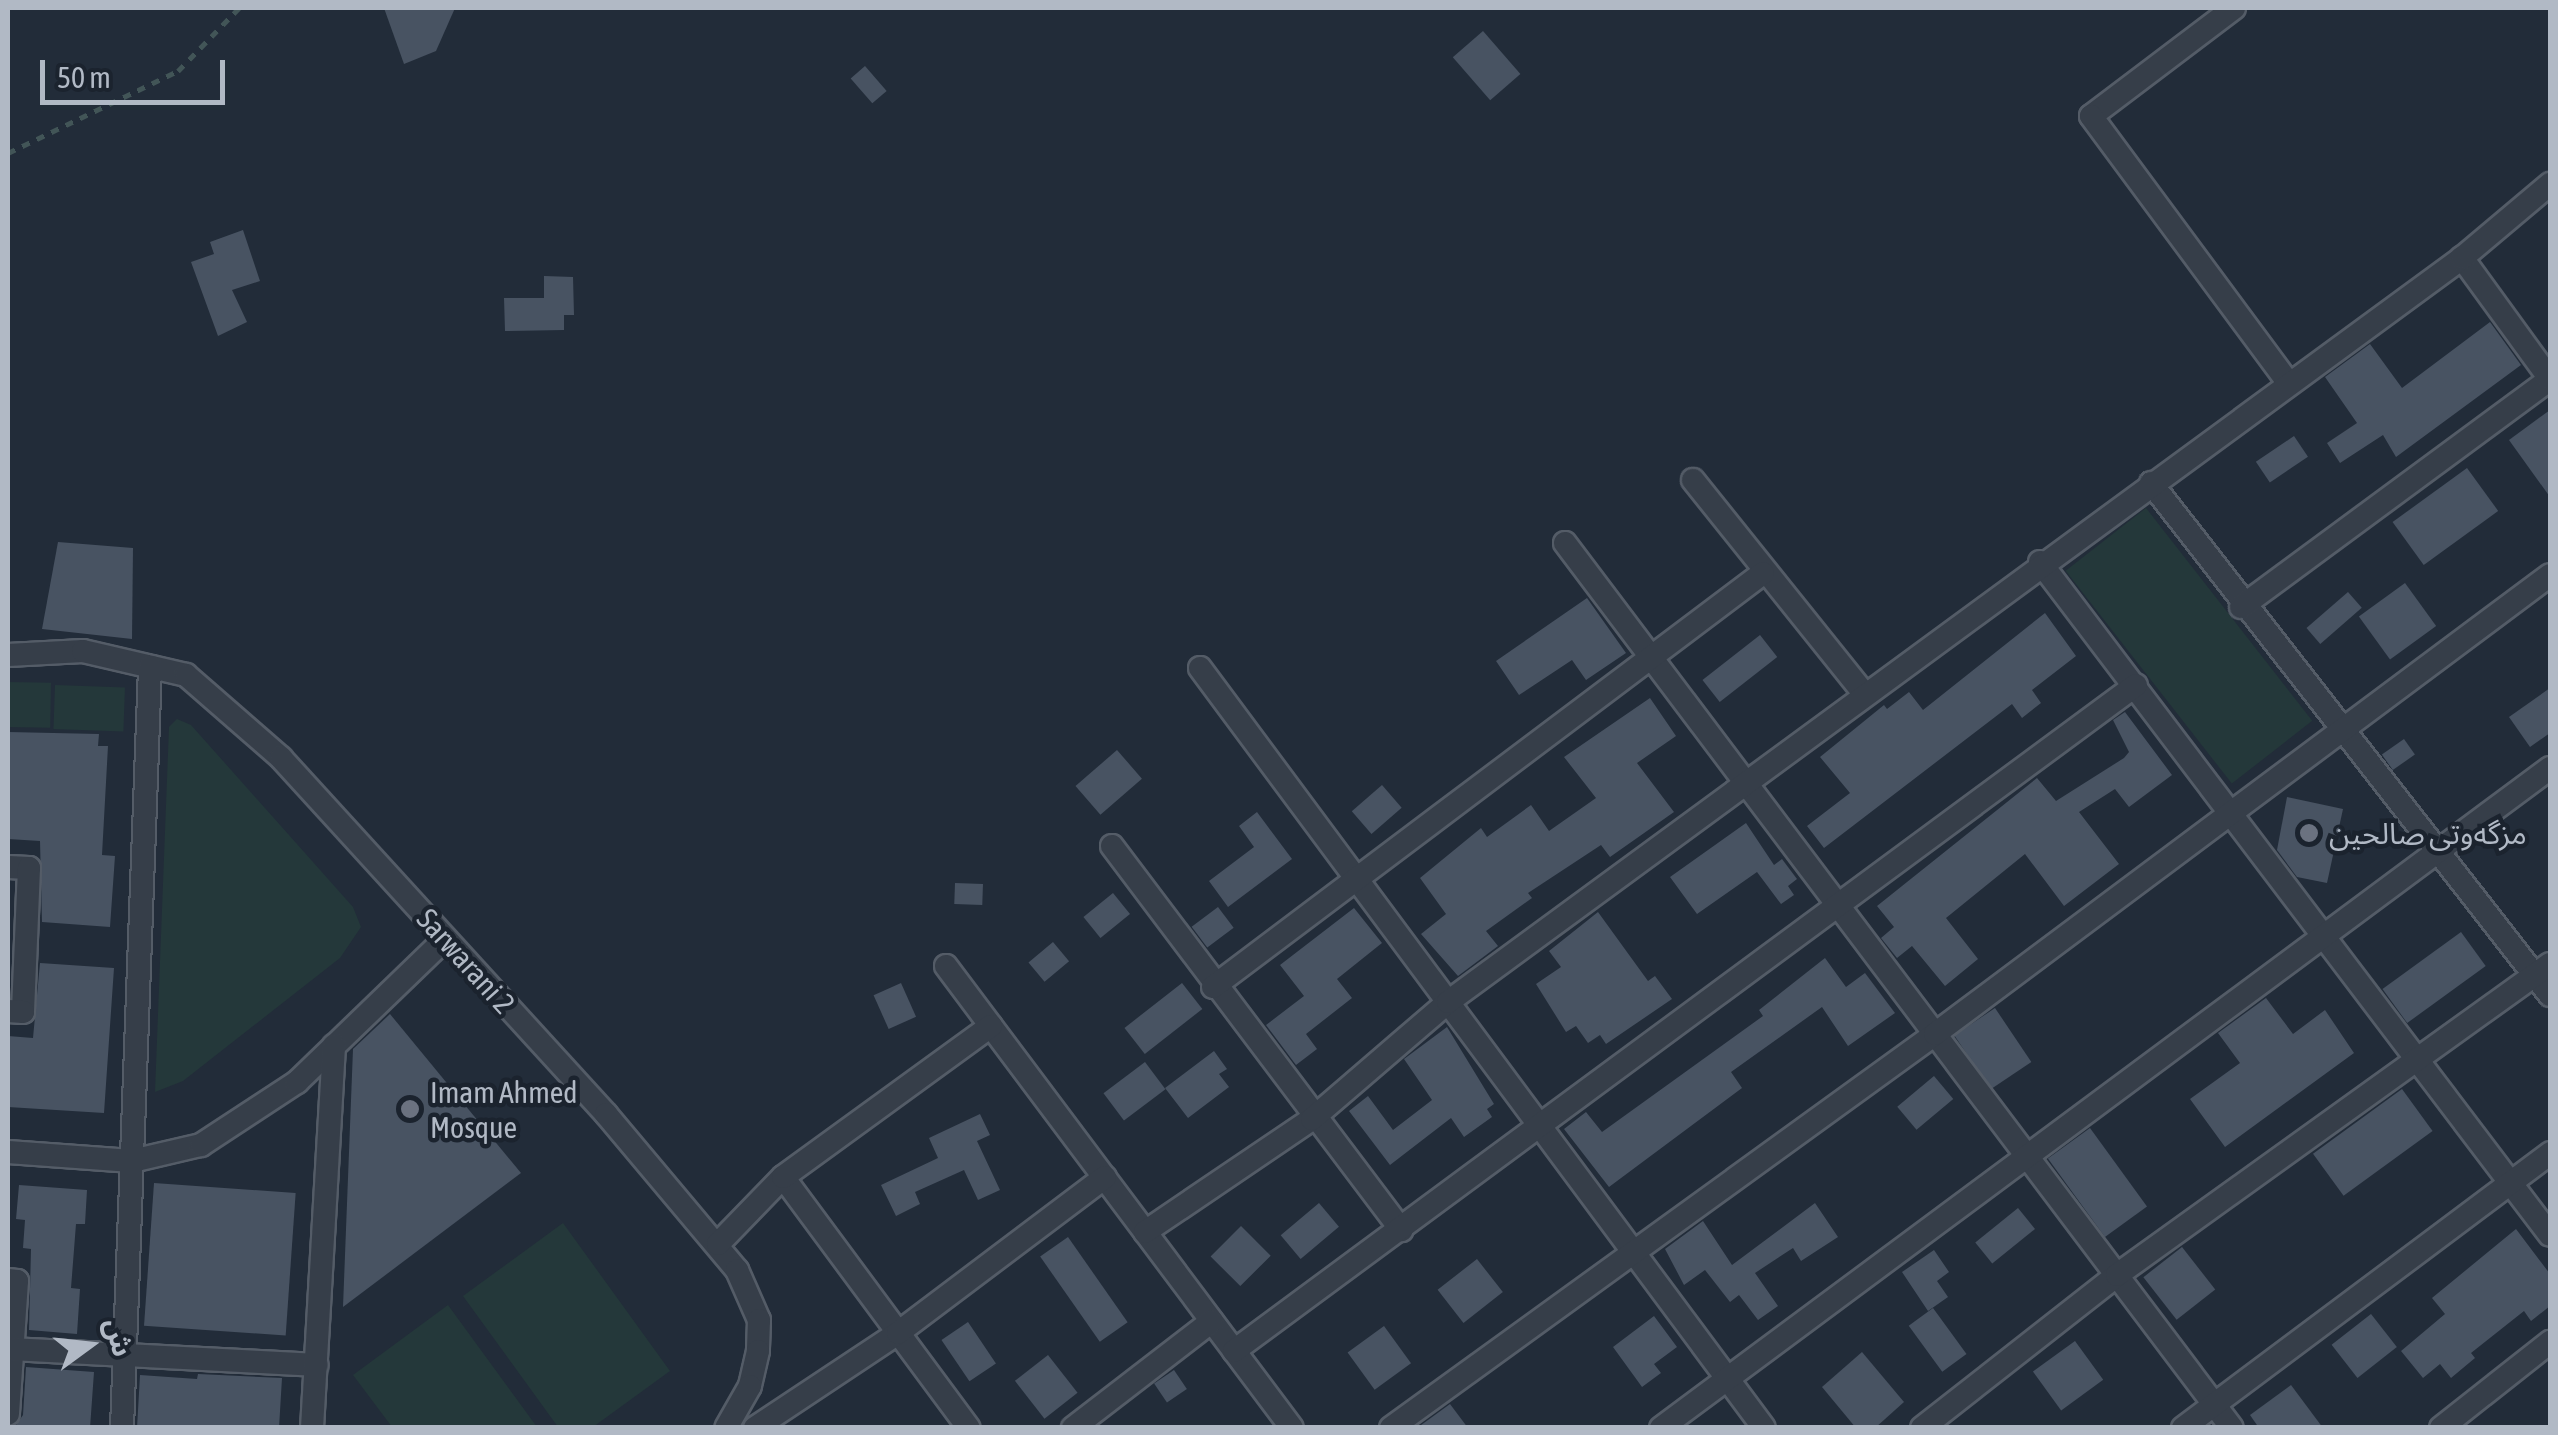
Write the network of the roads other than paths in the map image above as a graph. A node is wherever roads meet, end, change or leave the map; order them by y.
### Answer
1 (2234, 8) edge
2 (2550, 184) edge
3 (2462, 258) junction
4 (2289, 384) junction
5 (1693, 480) dead end
6 (2151, 484) junction
7 (1565, 543) dead end
8 (2040, 562) junction
9 (1764, 573) junction
10 (2550, 575) edge
11 (2242, 607) junction
12 (8, 656) edge
13 (1652, 659) junction
14 (150, 666) junction
15 (1200, 668) dead end
16 (2136, 686) junction
17 (1865, 695) junction
18 (2342, 734) junction
19 (2550, 768) edge
20 (1746, 784) junction
21 (2232, 814) junction
22 (1112, 846) dead end
23 (2437, 852) junction
24 (8, 867) edge
25 (1359, 883) junction
26 (1840, 909) junction
27 (2324, 936) junction
28 (446, 940) junction
29 (946, 966) dead end
30 (2543, 969) edge
31 (1213, 987) junction
32 (2550, 995) edge
33 (1448, 1002) junction
34 (8, 1012) edge
35 (991, 1026) junction
36 (1936, 1034) junction
37 (334, 1046) junction
38 (2418, 1060) junction
39 (1312, 1119) junction
40 (1542, 1129) junction
41 (8, 1152) edge
42 (2550, 1153) edge
43 (2027, 1156) junction
44 (132, 1161) junction
45 (783, 1177) junction
46 (1104, 1177) junction
47 (2511, 1183) junction
48 (1401, 1230) junction
49 (1145, 1232) junction
50 (2550, 1235) edge
51 (718, 1244) junction
52 (1633, 1251) junction
53 (2117, 1275) junction
54 (8, 1280) edge
55 (1212, 1321) junction
56 (898, 1332) junction
57 (2550, 1342) edge
58 (12, 1349) junction
59 (1234, 1350) junction
60 (125, 1354) junction
61 (317, 1365) junction
62 (1727, 1378) junction
63 (2214, 1404) junction
64 (8, 1414) edge
65 (122, 1428) edge
66 (312, 1428) edge
67 (726, 1428) edge
68 (755, 1428) edge
69 (969, 1428) edge
70 (1073, 1428) edge
71 (1292, 1428) edge
72 (1391, 1428) edge
73 (1661, 1428) edge
74 (1764, 1428) edge
75 (1922, 1428) edge
76 (2183, 1428) edge
77 (2232, 1428) edge
78 (2441, 1428) edge

1 - 4 street
2 - 3 street
3 - 4 street
3 - 11 street
4 - 6 street
5 - 9 street
6 - 8 street
6 - 11 street
7 - 13 street
8 - 16 street
8 - 17 street
9 - 13 street
9 - 17 street
10 - 18 street
11 - 18 street
12 - 14 street, Sarwarani 2
13 - 20 street
13 - 25 street
14 - 28 street, Sarwarani 2
14 - 44 street
15 - 25 street
16 - 21 street
16 - 26 street
17 - 20 street
18 - 21 street
18 - 23 street
19 - 23 street
20 - 26 street
20 - 33 street
21 - 27 street
21 - 36 street
22 - 31 street
23 - 27 street
23 - 30 street
24 - 34 street
25 - 31 street
25 - 33 street
26 - 36 street
26 - 40 street
27 - 38 street
27 - 43 street
28 - 37 street
28 - 51 street, Sarwarani 2
29 - 35 street
30 - 32 street
30 - 38 street
31 - 39 street
33 - 39 street
33 - 40 street
35 - 45 street
35 - 46 street
36 - 43 street
36 - 52 street
37 - 44 street
37 - 61 street
38 - 47 street
38 - 53 street
39 - 48 street
39 - 49 street
40 - 48 street
40 - 52 street
41 - 44 street
42 - 47 street
43 - 53 street
43 - 62 street
44 - 60 street
45 - 51 street
45 - 56 street
46 - 49 street
46 - 56 street
47 - 50 street
47 - 63 street
48 - 59 street
49 - 55 street
51 - 67 street, Sarwarani 2
52 - 62 street
52 - 72 street
53 - 63 street
53 - 75 street
54 - 58 street
55 - 59 street
55 - 70 street
56 - 68 street
56 - 69 street
57 - 78 street
58 - 60 street
58 - 64 street
59 - 71 street
60 - 61 street
60 - 65 street
61 - 66 street
62 - 73 street
62 - 74 street
63 - 76 street
63 - 77 street

